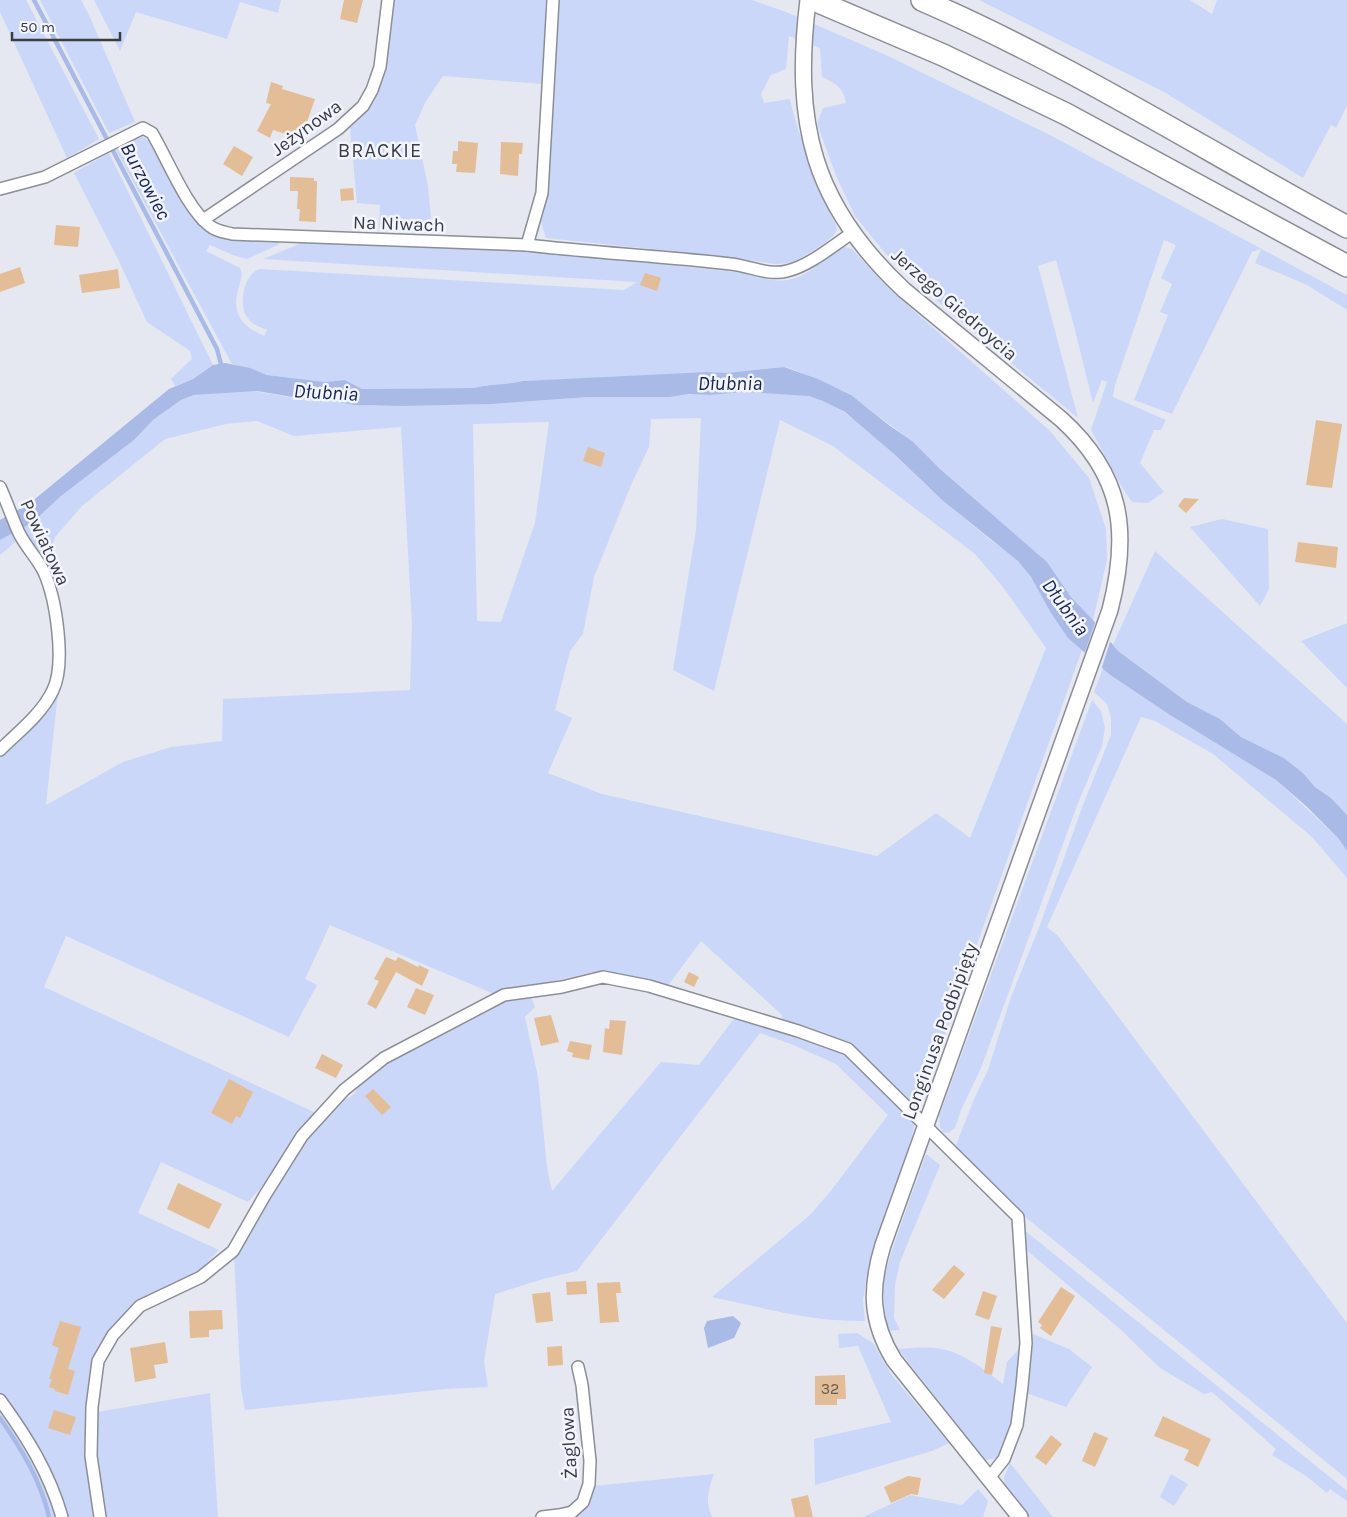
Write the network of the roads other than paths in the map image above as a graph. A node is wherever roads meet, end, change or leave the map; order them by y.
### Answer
1 (388, 0) edge
2 (553, 0) edge
3 (808, 0) edge
4 (814, 0) edge
5 (922, 0) edge
6 (0, 189) edge
7 (203, 220) junction
8 (1347, 227) edge
9 (852, 233) junction
10 (527, 244) junction
11 (1347, 266) edge
12 (0, 488) edge
13 (1120, 524) joint
14 (0, 750) edge
15 (926, 1125) junction
16 (578, 1367) dead end
17 (0, 1400) edge
18 (989, 1478) junction
19 (62, 1517) edge
20 (100, 1517) edge
21 (542, 1517) edge
22 (1020, 1517) edge

1 - 7 street, Jeżynowa
2 - 10 street
3 - 9 street, Jerzego Giedroycia
4 - 11 highway
5 - 8 highway
6 - 7 street, Na Niwach
7 - 10 street, Na Niwach
9 - 10 street, Na Niwach
9 - 13 street, Jerzego Giedroycia
12 - 14 street, Powiatowa
13 - 15 street, Longinusa Podbipięty
15 - 18 street, Longinusa Podbipięty
15 - 18 street
15 - 20 street
16 - 21 street, Żaglowa
17 - 19 street
18 - 22 street, Longinusa Podbipięty

